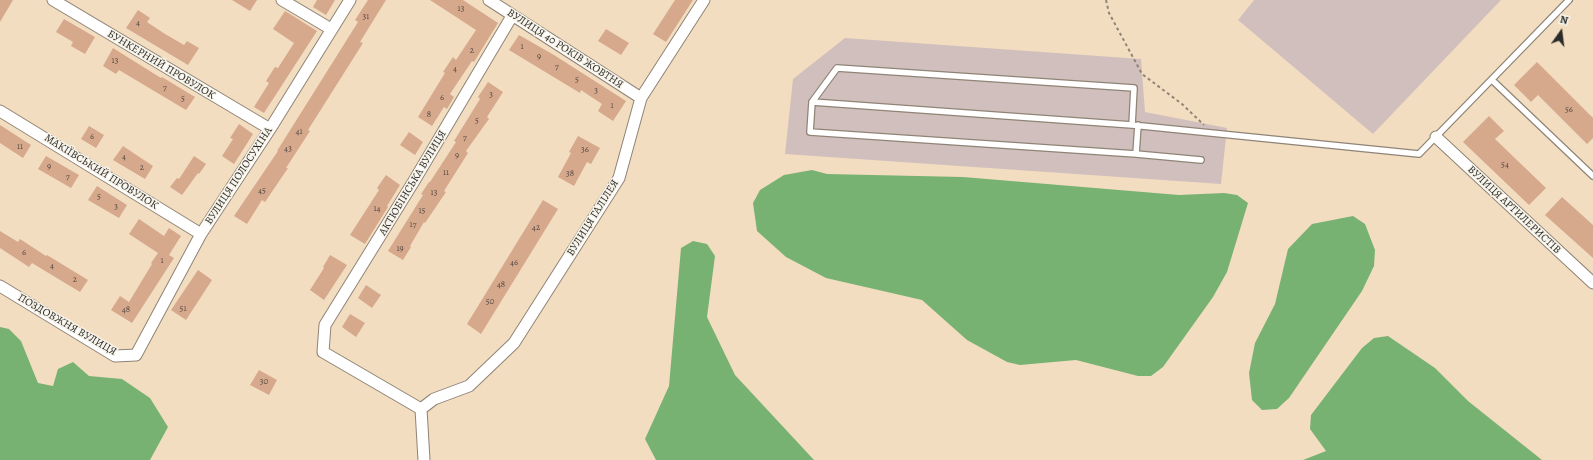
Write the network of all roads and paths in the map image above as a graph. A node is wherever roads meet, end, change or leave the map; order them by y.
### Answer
1 (53, 0) edge
2 (282, 0) edge
3 (350, 0) edge
4 (489, 0) edge
5 (704, 0) edge
6 (1106, 0) edge
7 (1569, 0) edge
8 (502, 3) edge
9 (512, 16) junction
10 (331, 29) junction
11 (1492, 80) junction
12 (641, 98) junction
13 (812, 102) junction
14 (0, 111) edge
15 (1204, 124) dead end
16 (1135, 125) junction
17 (270, 129) junction
18 (1436, 137) junction
19 (1136, 154) junction
20 (1201, 160) dead end
21 (1593, 176) edge
22 (201, 234) junction
23 (1593, 283) edge
24 (0, 286) edge
25 (136, 355) joint
26 (421, 410) junction
27 (424, 460) edge

1 - 17 street, БУНКЕРНИЙ ПРОВУЛОК
2 - 10 street
3 - 10 street, ВУЛИЦЯ ПОЛОСУХІНА
4 - 8 street, ВУЛИЦЯ 40 РОКІВ ЖОВТНЯ
5 - 12 street, ВУЛИЦЯ ГАЛІЛЕЯ
6 - 15 path
7 - 11 lane
8 - 9 street, ВУЛИЦЯ 40 РОКІВ ЖОВТНЯ
9 - 12 street, ВУЛИЦЯ 40 РОКІВ ЖОВТНЯ
9 - 26 street, АКТЮБІНСЬКА ВУЛИЦЯ
10 - 17 street, ВУЛИЦЯ ПОЛОСУХІНА
11 - 18 lane
11 - 21 lane
12 - 26 street, ВУЛИЦЯ ГАЛІЛЕЯ
13 - 16 lane
13 - 16 lane
13 - 19 lane
14 - 22 street, МАКІЇВСЬКИЙ ПРОВУЛОК
16 - 18 lane
16 - 19 lane
17 - 22 street, ВУЛИЦЯ ПОЛОСУХІНА
18 - 23 street, ВУЛИЦЯ АРТИЛЕРИСТІВ
19 - 20 lane
22 - 25 street, ВУЛИЦЯ ПОЛОСУХІНА
24 - 25 street, ПОЗДОВЖНЯ ВУЛИЦЯ
26 - 27 street

